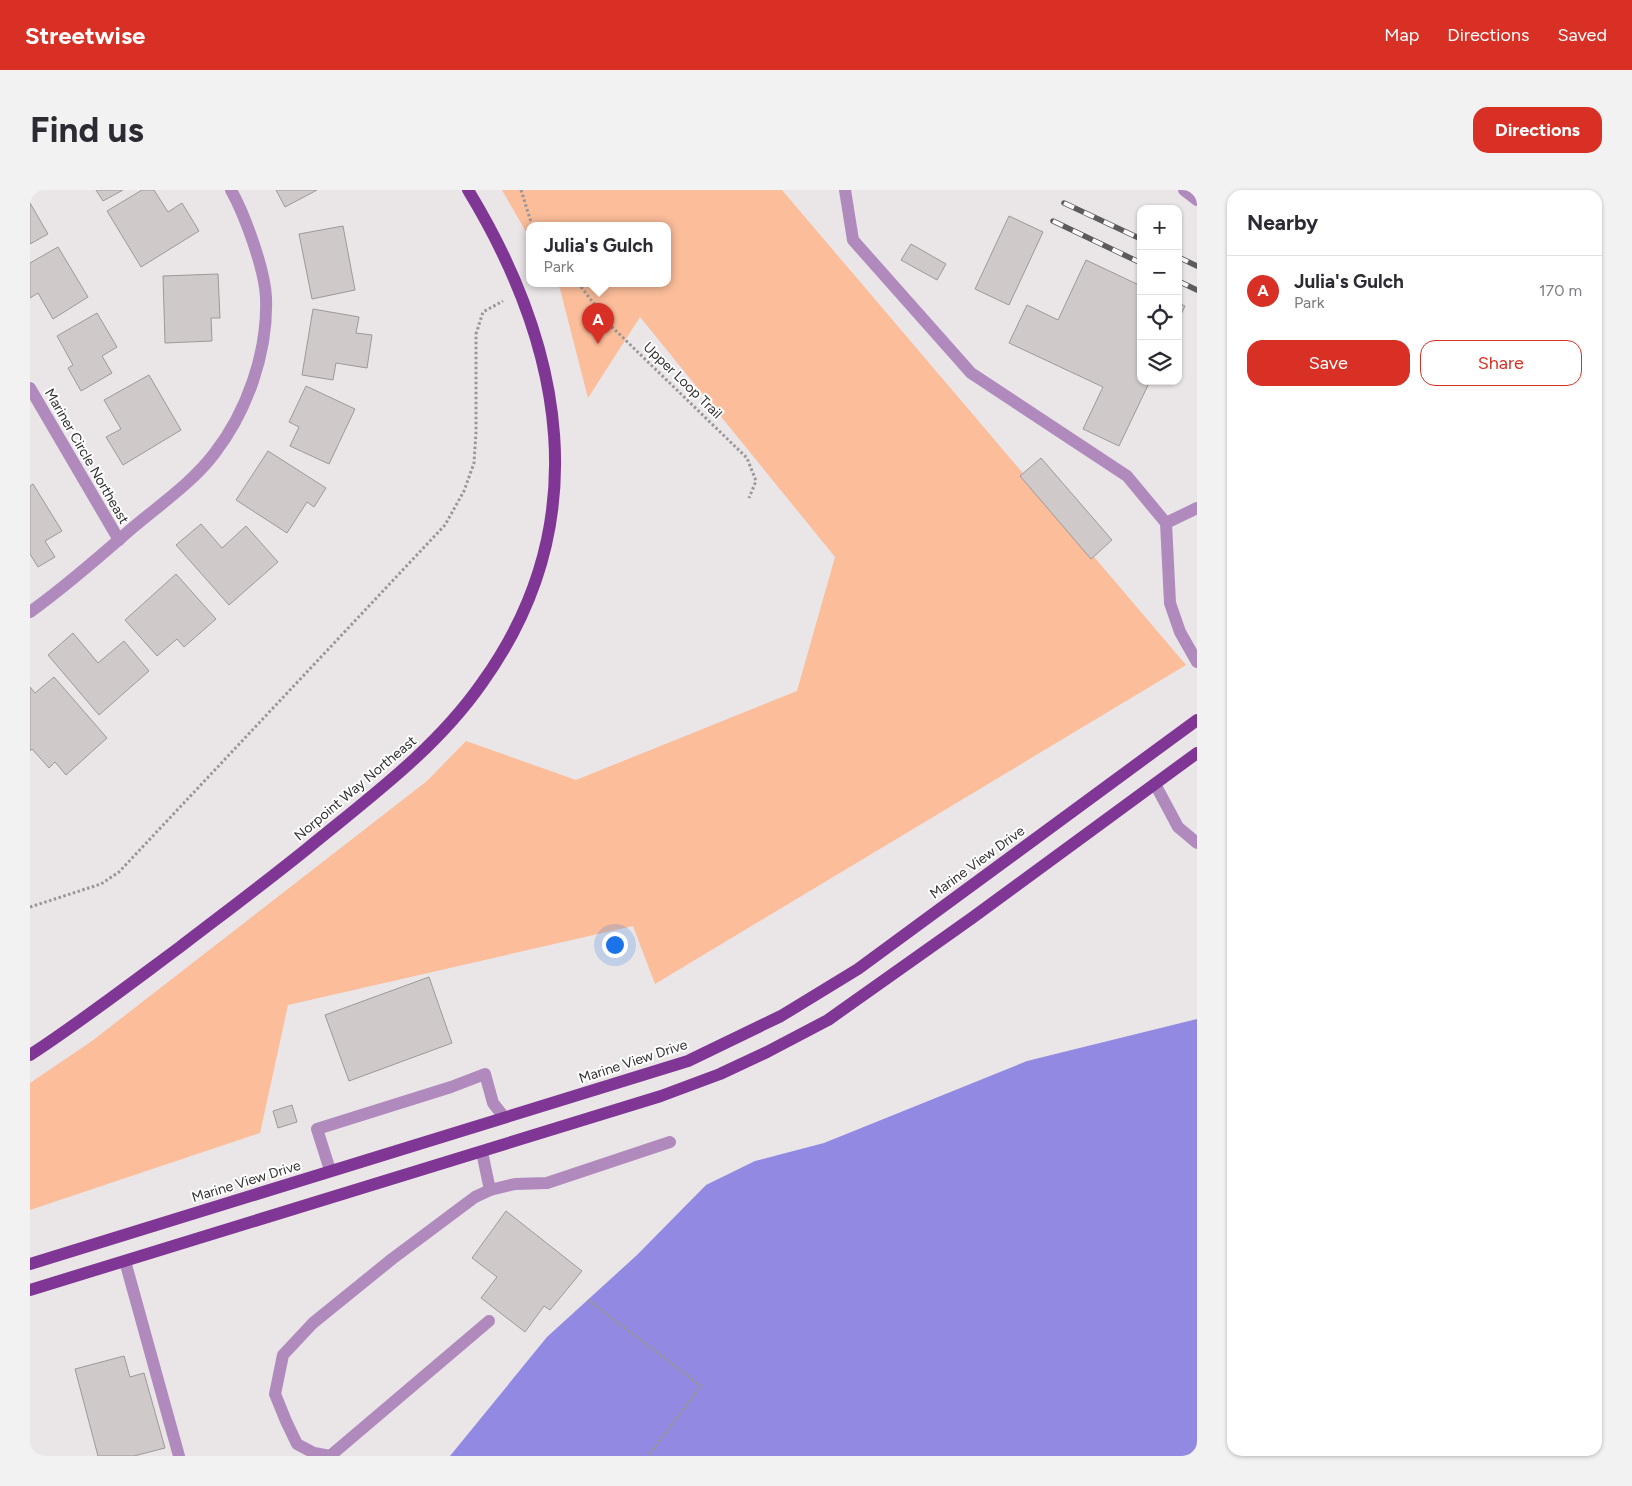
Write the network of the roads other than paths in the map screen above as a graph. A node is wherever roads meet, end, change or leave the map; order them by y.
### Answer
1 (231, 190) edge
2 (468, 190) edge
3 (845, 190) edge
4 (1184, 190) edge
5 (1197, 200) edge
6 (30, 388) edge
7 (1197, 508) edge
8 (1166, 524) junction
9 (119, 540) junction
10 (30, 612) edge
11 (1197, 662) edge
12 (1197, 720) edge
13 (1197, 753) edge
14 (1155, 784) junction
15 (1197, 843) edge
16 (30, 1055) edge
17 (504, 1117) junction
18 (670, 1142) dead end
19 (482, 1152) junction
20 (330, 1170) junction
21 (490, 1190) junction
22 (125, 1261) junction
23 (30, 1264) edge
24 (30, 1290) edge
25 (489, 1321) dead end
26 (179, 1456) edge

1 - 9 street
2 - 16 main road, Norpoint Way Northeast
3 - 8 street
4 - 5 street
6 - 9 street, Mariner Circle Northeast
7 - 8 street
8 - 11 street
9 - 10 street
12 - 17 main road, Marine View Drive
13 - 14 main road
14 - 15 street
14 - 19 main road
17 - 20 main road, Marine View Drive
17 - 20 street
18 - 21 street
19 - 21 street
19 - 22 main road
20 - 23 main road, Marine View Drive
21 - 25 street
22 - 24 main road
22 - 26 street

